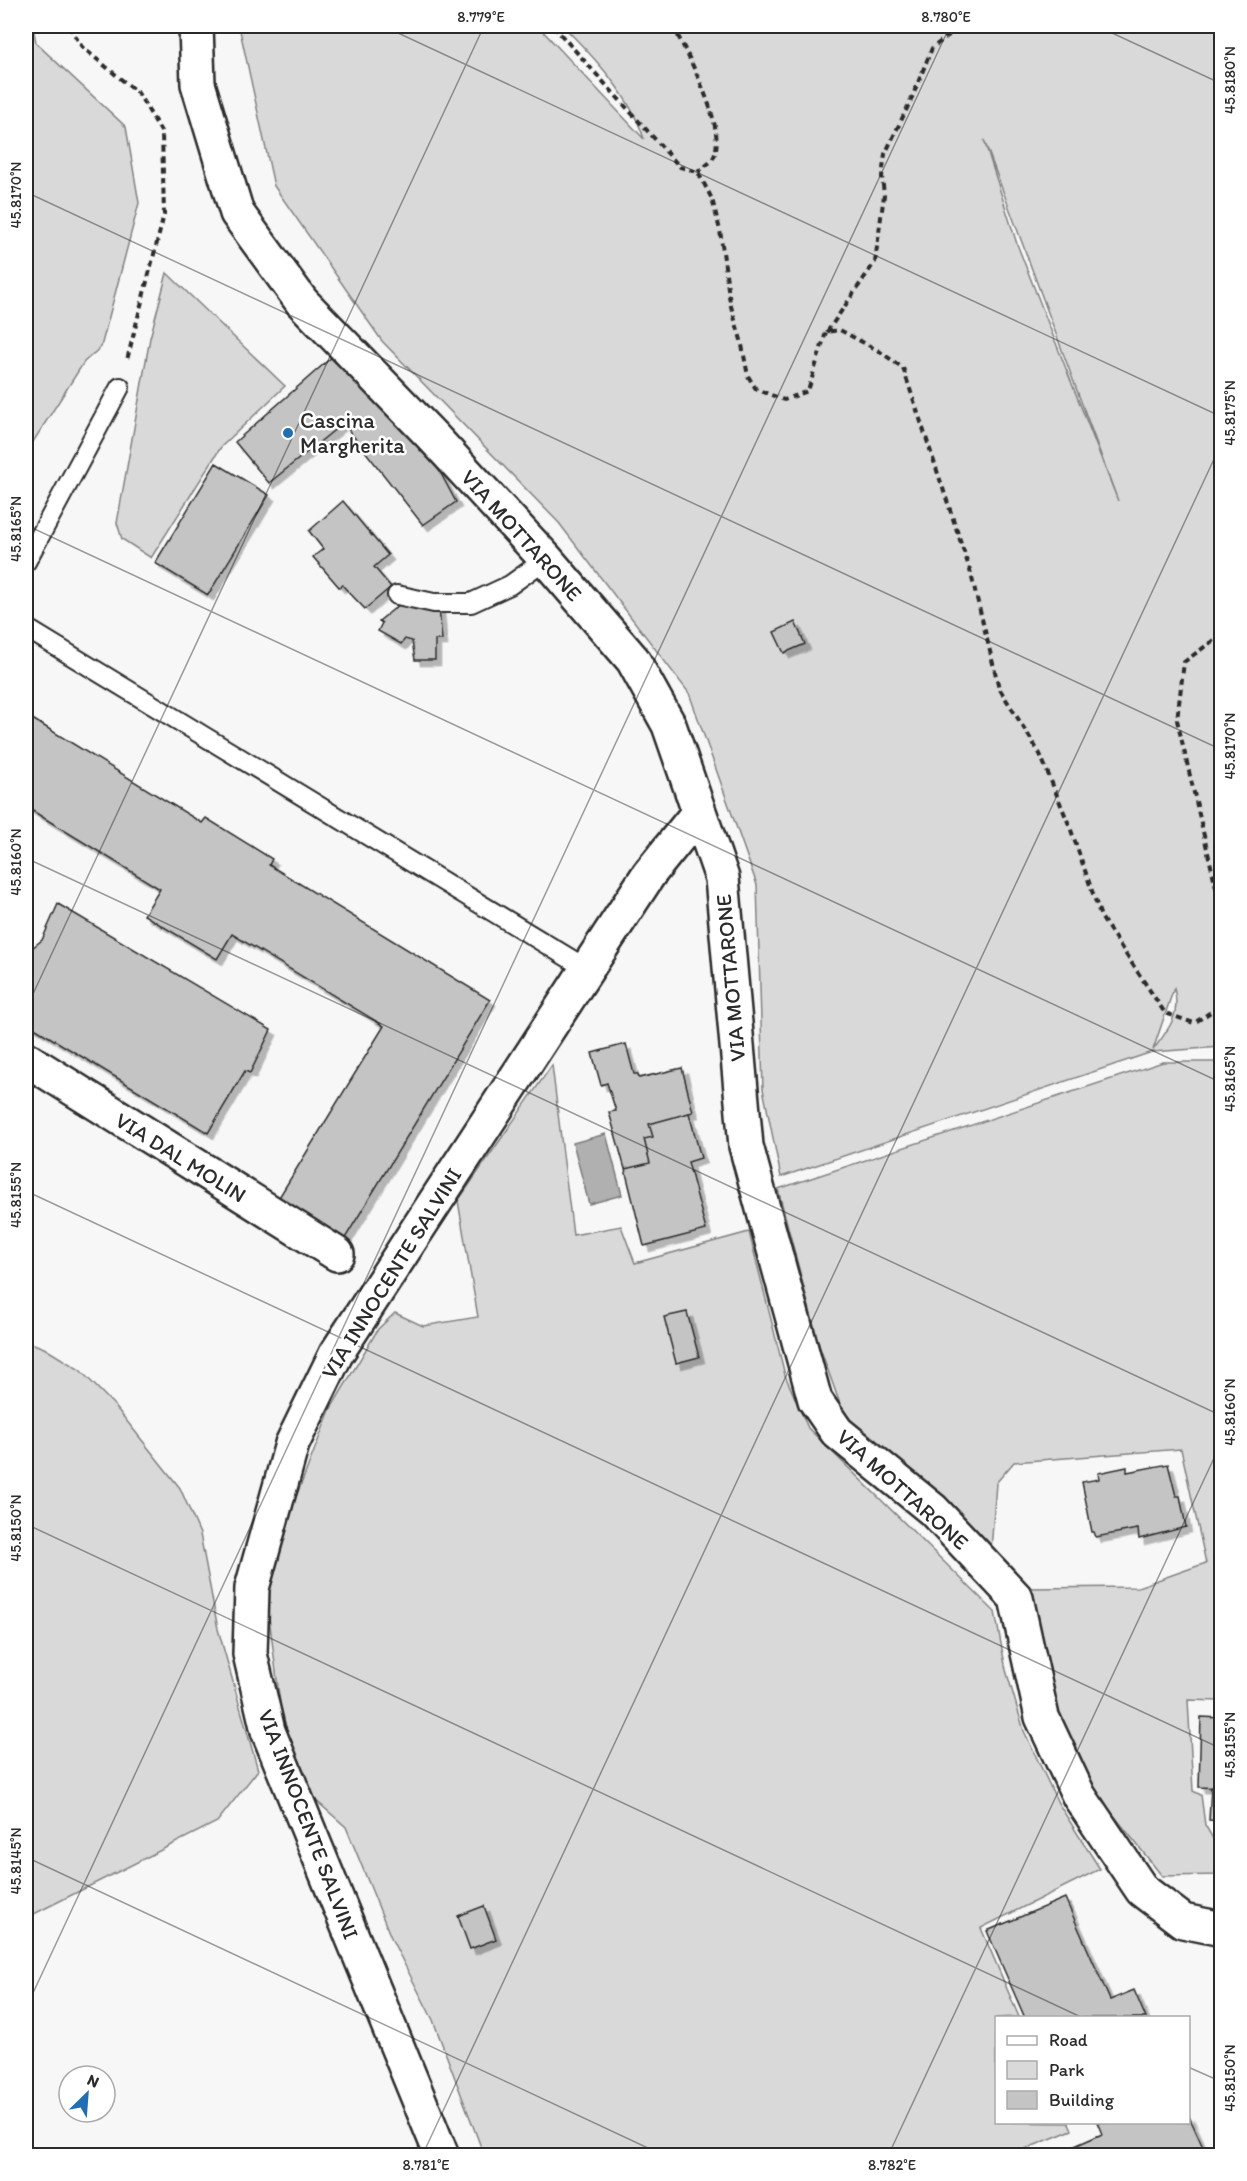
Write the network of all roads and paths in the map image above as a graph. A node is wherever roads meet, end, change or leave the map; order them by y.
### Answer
1 (69, 26) edge
2 (196, 26) edge
3 (554, 26) edge
4 (673, 26) edge
5 (962, 26) edge
6 (698, 172) junction
7 (826, 332) junction
8 (120, 387) joint
9 (546, 559) junction
10 (26, 562) edge
11 (397, 595) dead end
12 (26, 628) edge
13 (1221, 634) edge
14 (699, 812) junction
15 (1221, 913) edge
16 (587, 969) junction
17 (1221, 989) edge
18 (26, 1059) edge
19 (338, 1254) dead end
20 (1221, 1929) edge
21 (442, 2156) edge

1 - 8 path
2 - 9 street, VIA MOTTARONE
3 - 6 path
4 - 6 path
5 - 7 path
6 - 7 path
7 - 17 path
8 - 10 lane
9 - 11 lane
9 - 14 street, VIA MOTTARONE
12 - 16 lane
13 - 15 path
14 - 16 street, VIA INNOCENTE SALVINI
14 - 20 street, VIA MOTTARONE
16 - 21 street, VIA INNOCENTE SALVINI
18 - 19 street, VIA DAL MOLIN

